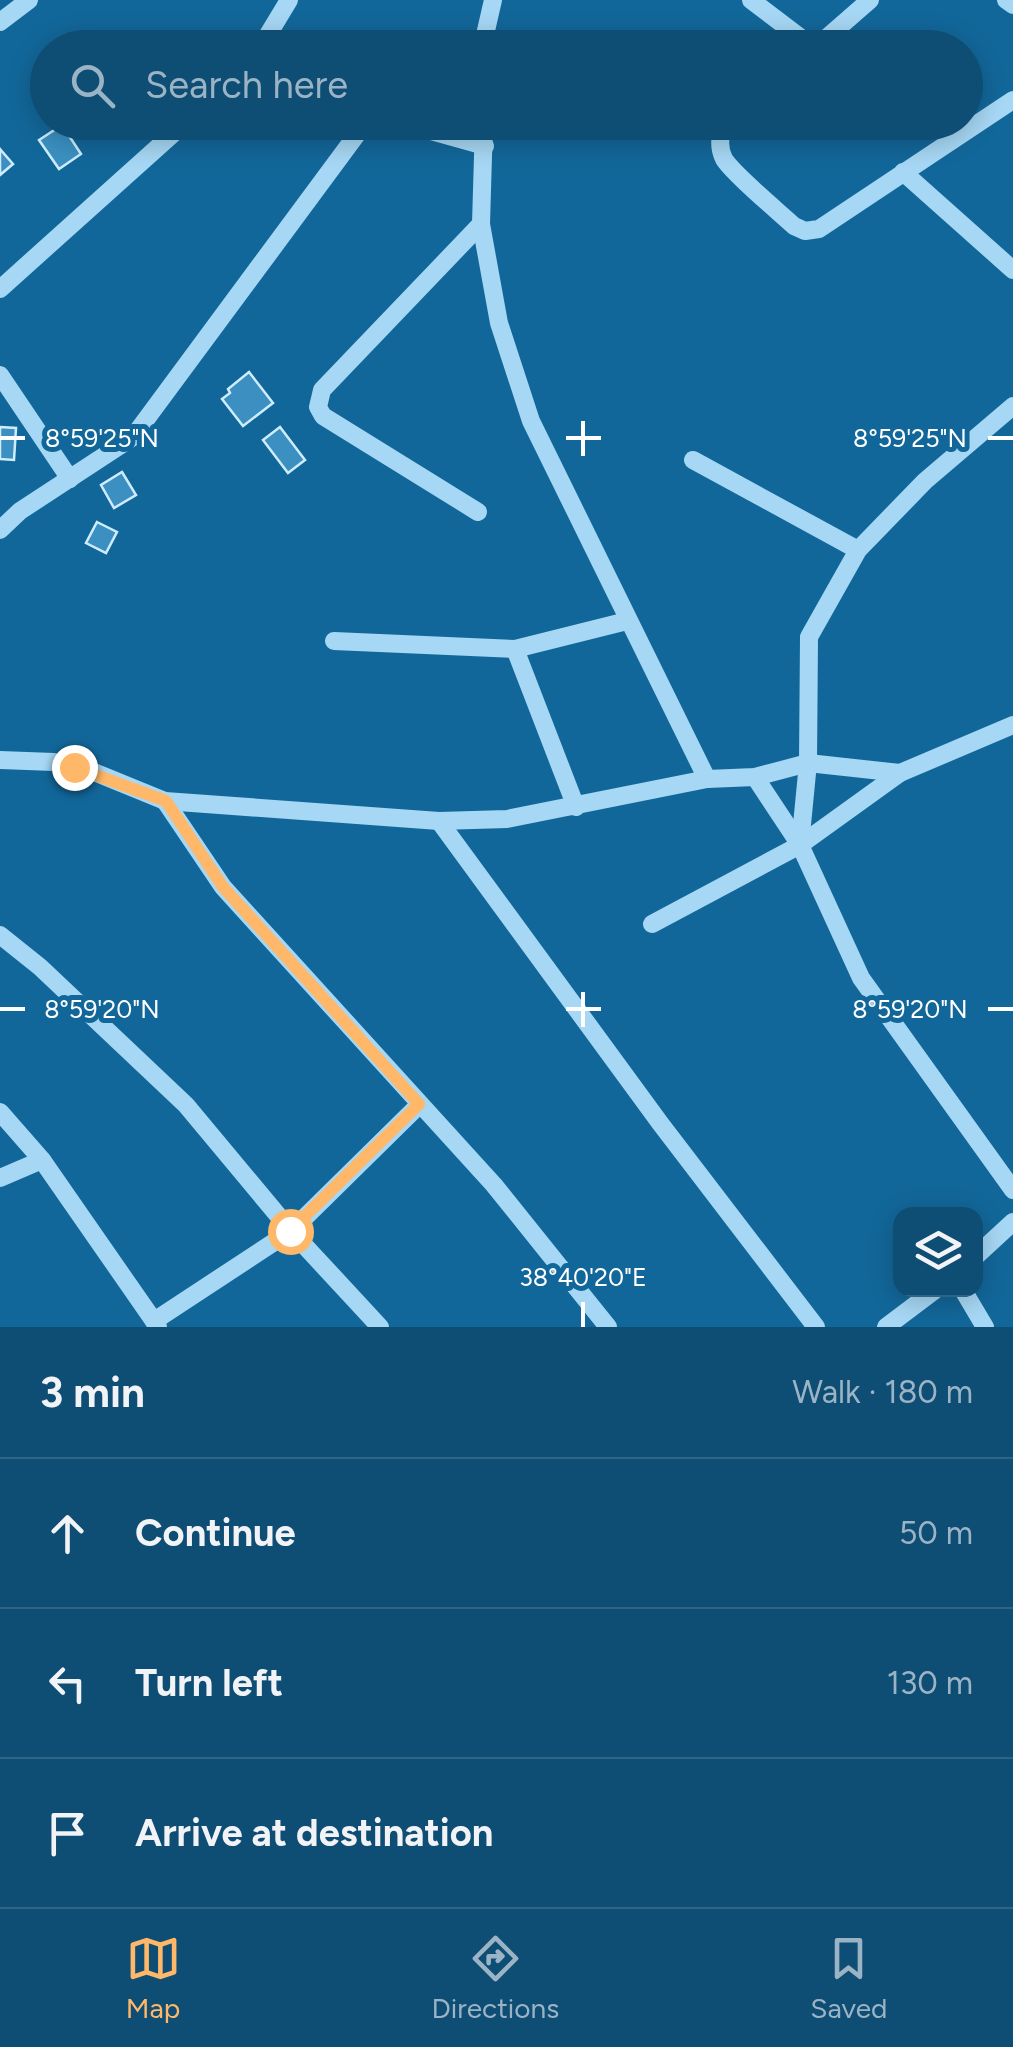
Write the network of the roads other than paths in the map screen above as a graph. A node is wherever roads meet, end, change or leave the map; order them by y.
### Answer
1 (29, 0) edge
2 (289, 0) edge
3 (493, 0) edge
4 (751, 0) edge
5 (870, 0) edge
6 (1006, 0) edge
7 (1013, 5) edge
8 (0, 22) edge
9 (271, 30) edge
10 (486, 30) edge
11 (791, 30) edge
12 (836, 30) edge
13 (1013, 100) edge
14 (983, 120) edge
15 (166, 140) edge
16 (353, 140) edge
17 (464, 140) edge
18 (485, 140) edge
19 (720, 140) edge
20 (952, 140) edge
21 (485, 146) junction
22 (903, 172) junction
23 (480, 224) junction
24 (1013, 270) edge
25 (0, 289) edge
26 (0, 375) edge
27 (1011, 412) edge
28 (693, 460) dead end
29 (70, 480) junction
30 (478, 512) dead end
31 (0, 530) edge
32 (858, 550) junction
33 (627, 621) junction
34 (334, 641) dead end
35 (515, 649) junction
36 (1012, 726) edge
37 (0, 760) edge
38 (808, 762) junction
39 (900, 773) junction
40 (755, 777) junction
41 (707, 780) junction
42 (166, 801) junction
43 (576, 807) junction
44 (439, 821) junction
45 (800, 845) junction
46 (652, 924) dead end
47 (0, 935) edge
48 (419, 1104) junction
49 (0, 1112) edge
50 (42, 1160) junction
51 (0, 1178) edge
52 (1013, 1190) edge
53 (1013, 1222) edge
54 (290, 1231) junction
55 (983, 1250) edge
56 (927, 1297) edge
57 (967, 1297) edge
58 (156, 1324) edge
59 (380, 1327) edge
60 (608, 1327) edge
61 (816, 1327) edge
62 (886, 1327) edge
63 (985, 1327) edge

1 - 8 street
2 - 9 street
3 - 10 street
4 - 11 street
5 - 12 street
6 - 7 street
13 - 14 street
15 - 25 street
16 - 29 street
17 - 21 street
18 - 21 street
19 - 22 street
20 - 22 street
21 - 23 street
22 - 24 street
23 - 30 street
23 - 33 street
26 - 29 street
27 - 32 street
28 - 32 street
29 - 31 street
32 - 38 street
33 - 35 street
33 - 41 street
34 - 35 street
35 - 43 street
36 - 39 street
37 - 42 street
38 - 39 street
38 - 40 street
38 - 45 street
39 - 45 street
40 - 41 street
40 - 45 street
41 - 43 street
42 - 44 street
42 - 48 street
43 - 44 street
44 - 61 street
45 - 46 street
45 - 52 street
47 - 54 street
48 - 54 street
48 - 60 street
49 - 50 street
50 - 51 street
50 - 58 street
53 - 55 street
54 - 58 street
54 - 59 street
56 - 62 street
57 - 63 street

